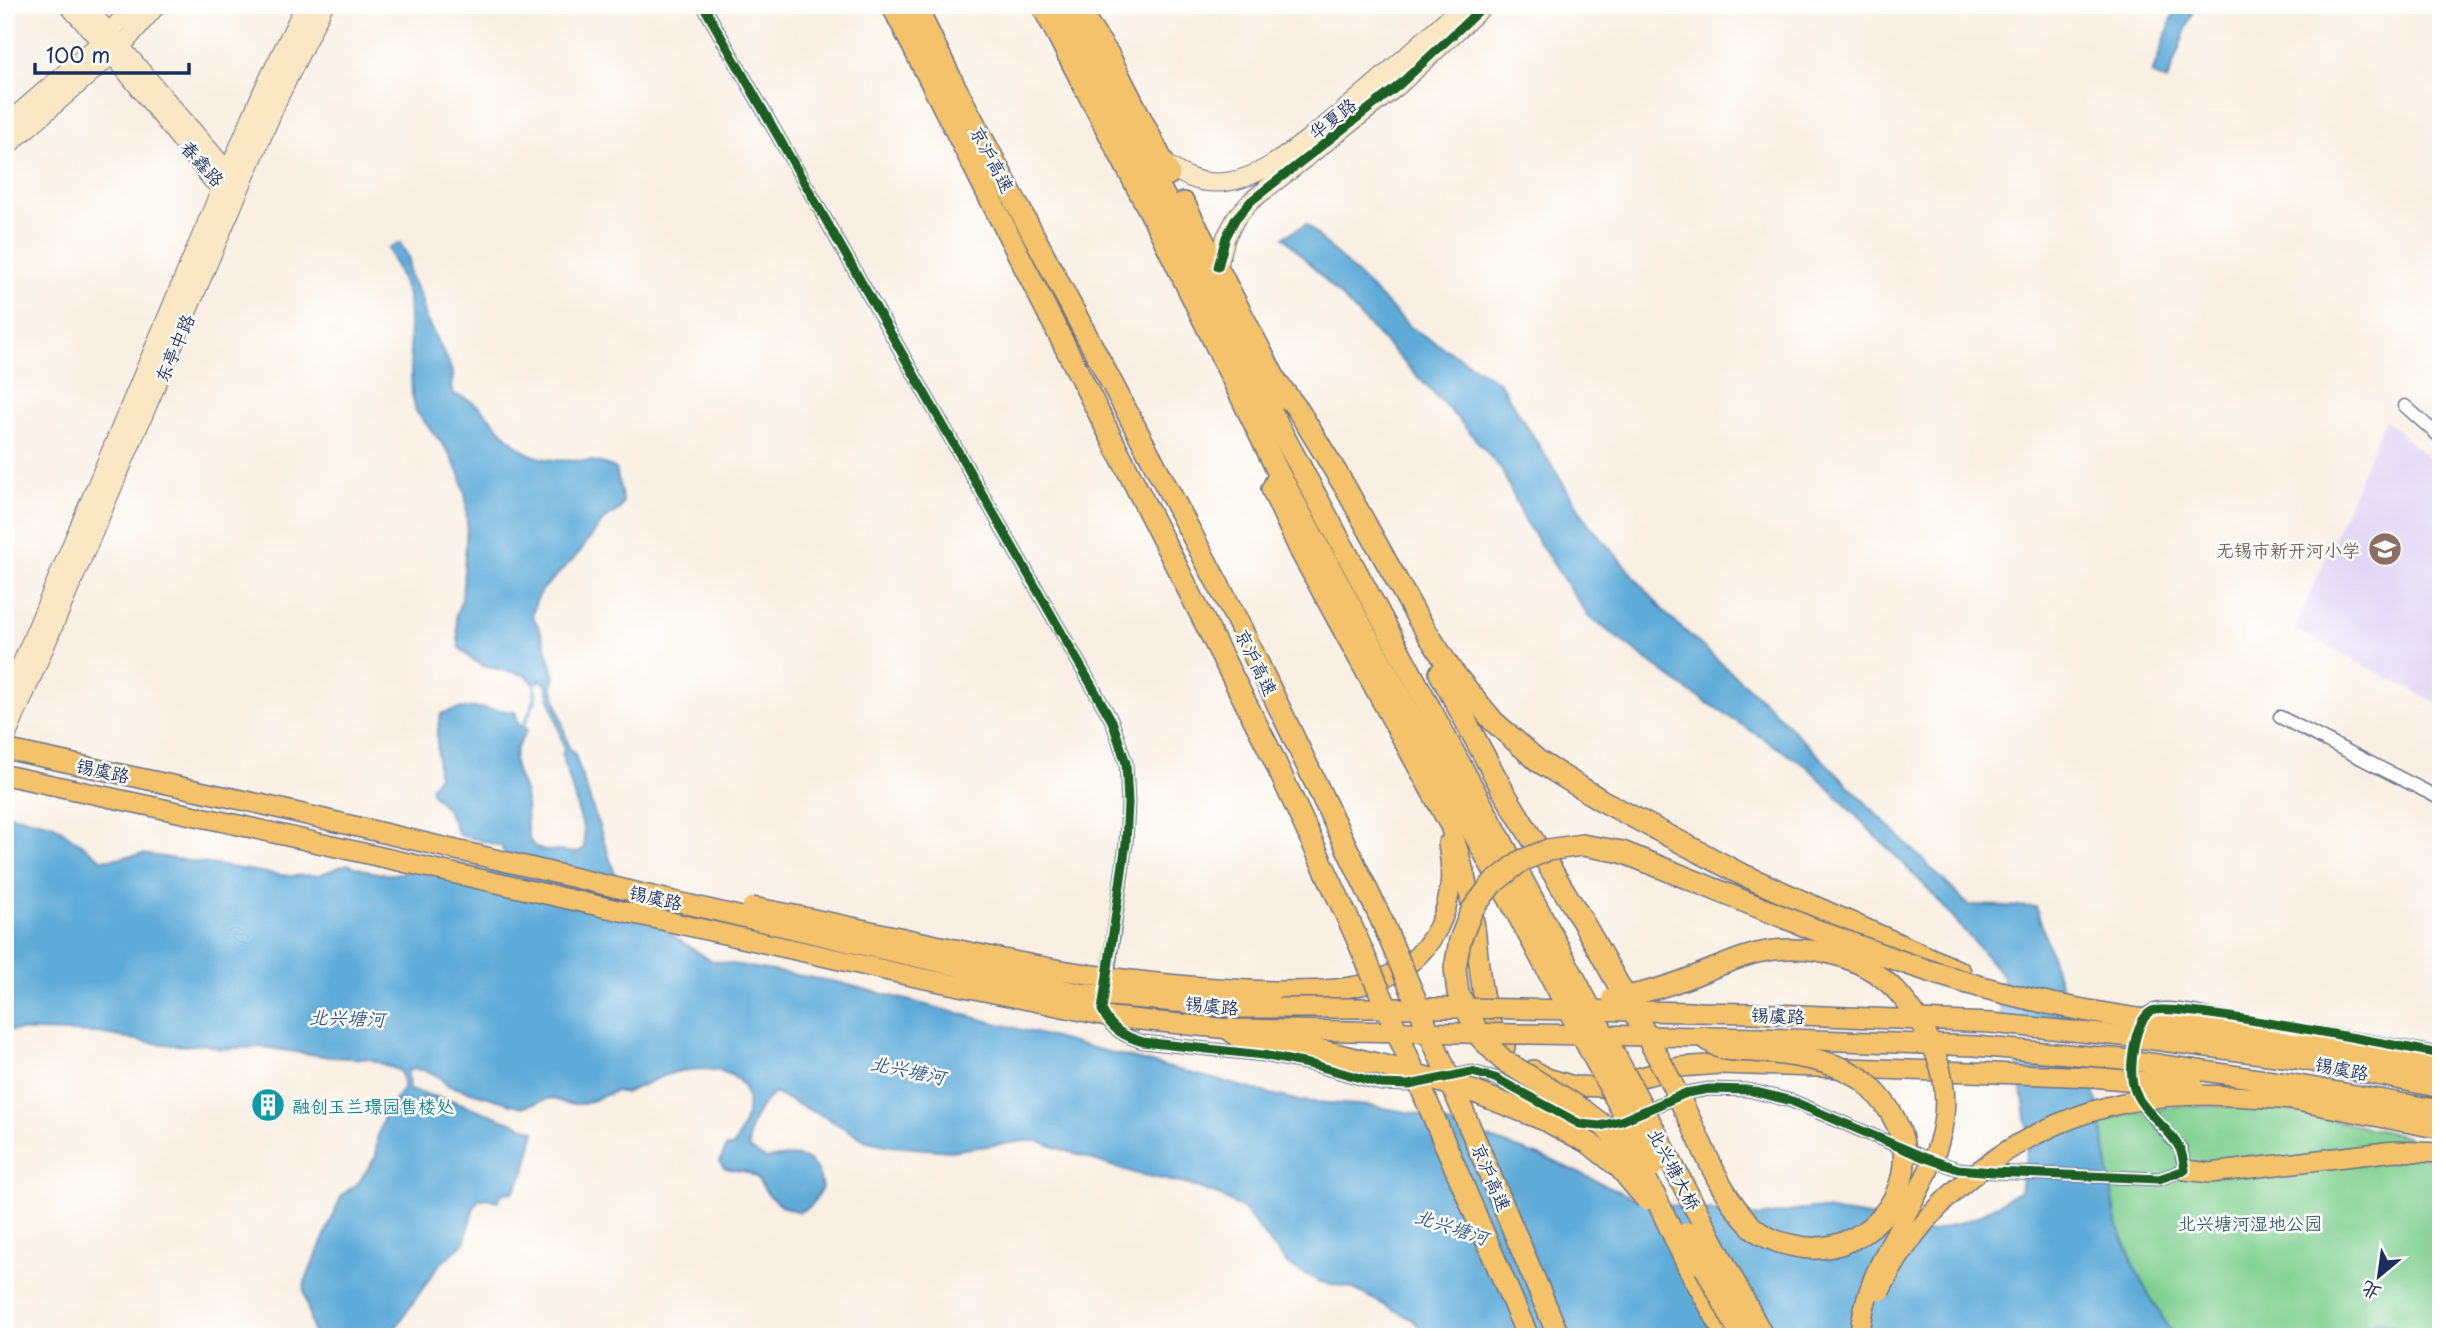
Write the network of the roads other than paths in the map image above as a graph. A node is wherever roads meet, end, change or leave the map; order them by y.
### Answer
1 (68, 5) edge
2 (85, 5) edge
3 (134, 5) edge
4 (157, 5) edge
5 (305, 5) edge
6 (324, 5) edge
7 (703, 5) edge
8 (892, 5) edge
9 (915, 5) edge
10 (1042, 5) edge
11 (1066, 5) edge
12 (1074, 5) edge
13 (1462, 5) edge
14 (1485, 5) edge
15 (111, 44) junction
16 (5, 124) edge
17 (5, 148) edge
18 (1162, 161) junction
19 (229, 184) junction
20 (1218, 267) junction
21 (1279, 385) junction
22 (2405, 406) dead end
23 (2441, 438) edge
24 (1279, 474) junction
25 (1386, 560) junction
26 (1352, 562) junction
27 (14, 694) edge
28 (2280, 717) dead end
29 (5, 740) edge
30 (5, 749) edge
31 (5, 775) edge
32 (2441, 799) edge
33 (1443, 815) junction
34 (588, 881) junction
35 (1539, 932) junction
36 (1996, 989) junction
37 (1542, 1010) junction
38 (1229, 1029) junction
39 (1704, 1037) junction
40 (2299, 1050) junction
41 (2441, 1054) edge
42 (2441, 1069) edge
43 (2441, 1087) edge
44 (2292, 1092) junction
45 (2441, 1110) edge
46 (2441, 1129) edge
47 (2441, 1153) edge
48 (2185, 1170) junction
49 (1688, 1266) junction
50 (1528, 1337) edge
51 (1559, 1337) edge
52 (1727, 1337) edge
53 (1742, 1337) edge
54 (1763, 1337) edge
55 (1861, 1337) edge

1 - 15 main road, 春鑫路
2 - 15 main road, 春鑫路
3 - 15 main road
4 - 15 main road
5 - 19 main road, 东亭中路
6 - 19 main road, 东亭中路
7 - 48 street
8 - 50 highway, 京沪高速, bridge
9 - 51 highway, 京沪高速, bridge
10 - 24 highway
11 - 26 highway
12 - 18 highway
13 - 18 main road, 华夏路
14 - 20 main road, 华夏路
15 - 16 main road
15 - 17 main road
15 - 19 main road, 春鑫路
18 - 20 highway
19 - 27 main road, 东亭中路
20 - 21 highway
21 - 25 highway
21 - 26 highway
22 - 23 street
24 - 33 main road
24 - 35 highway
25 - 36 highway
25 - 39 highway, bridge
26 - 35 highway
27 - 29 main road, 东亭中路
28 - 32 street
30 - 34 main road, 锡虞路, bridge
31 - 38 main road, 锡虞路, bridge
33 - 34 main road, bridge
33 - 44 main road, bridge
34 - 37 main road, 锡虞路, bridge
35 - 53 highway, 北兴塘大桥, bridge
35 - 54 highway, 北兴塘大桥, bridge
36 - 40 highway, bridge
36 - 49 highway, bridge
37 - 40 main road, 锡虞路, bridge
37 - 55 main road, bridge
38 - 39 main road, 锡虞路, bridge
38 - 49 highway, bridge
39 - 44 main road, 锡虞路, bridge
40 - 42 highway
40 - 43 main road, 锡虞路
41 - 48 street
44 - 45 main road, 锡虞路
44 - 46 main road
44 - 55 main road, bridge
47 - 48 main road
49 - 52 highway

